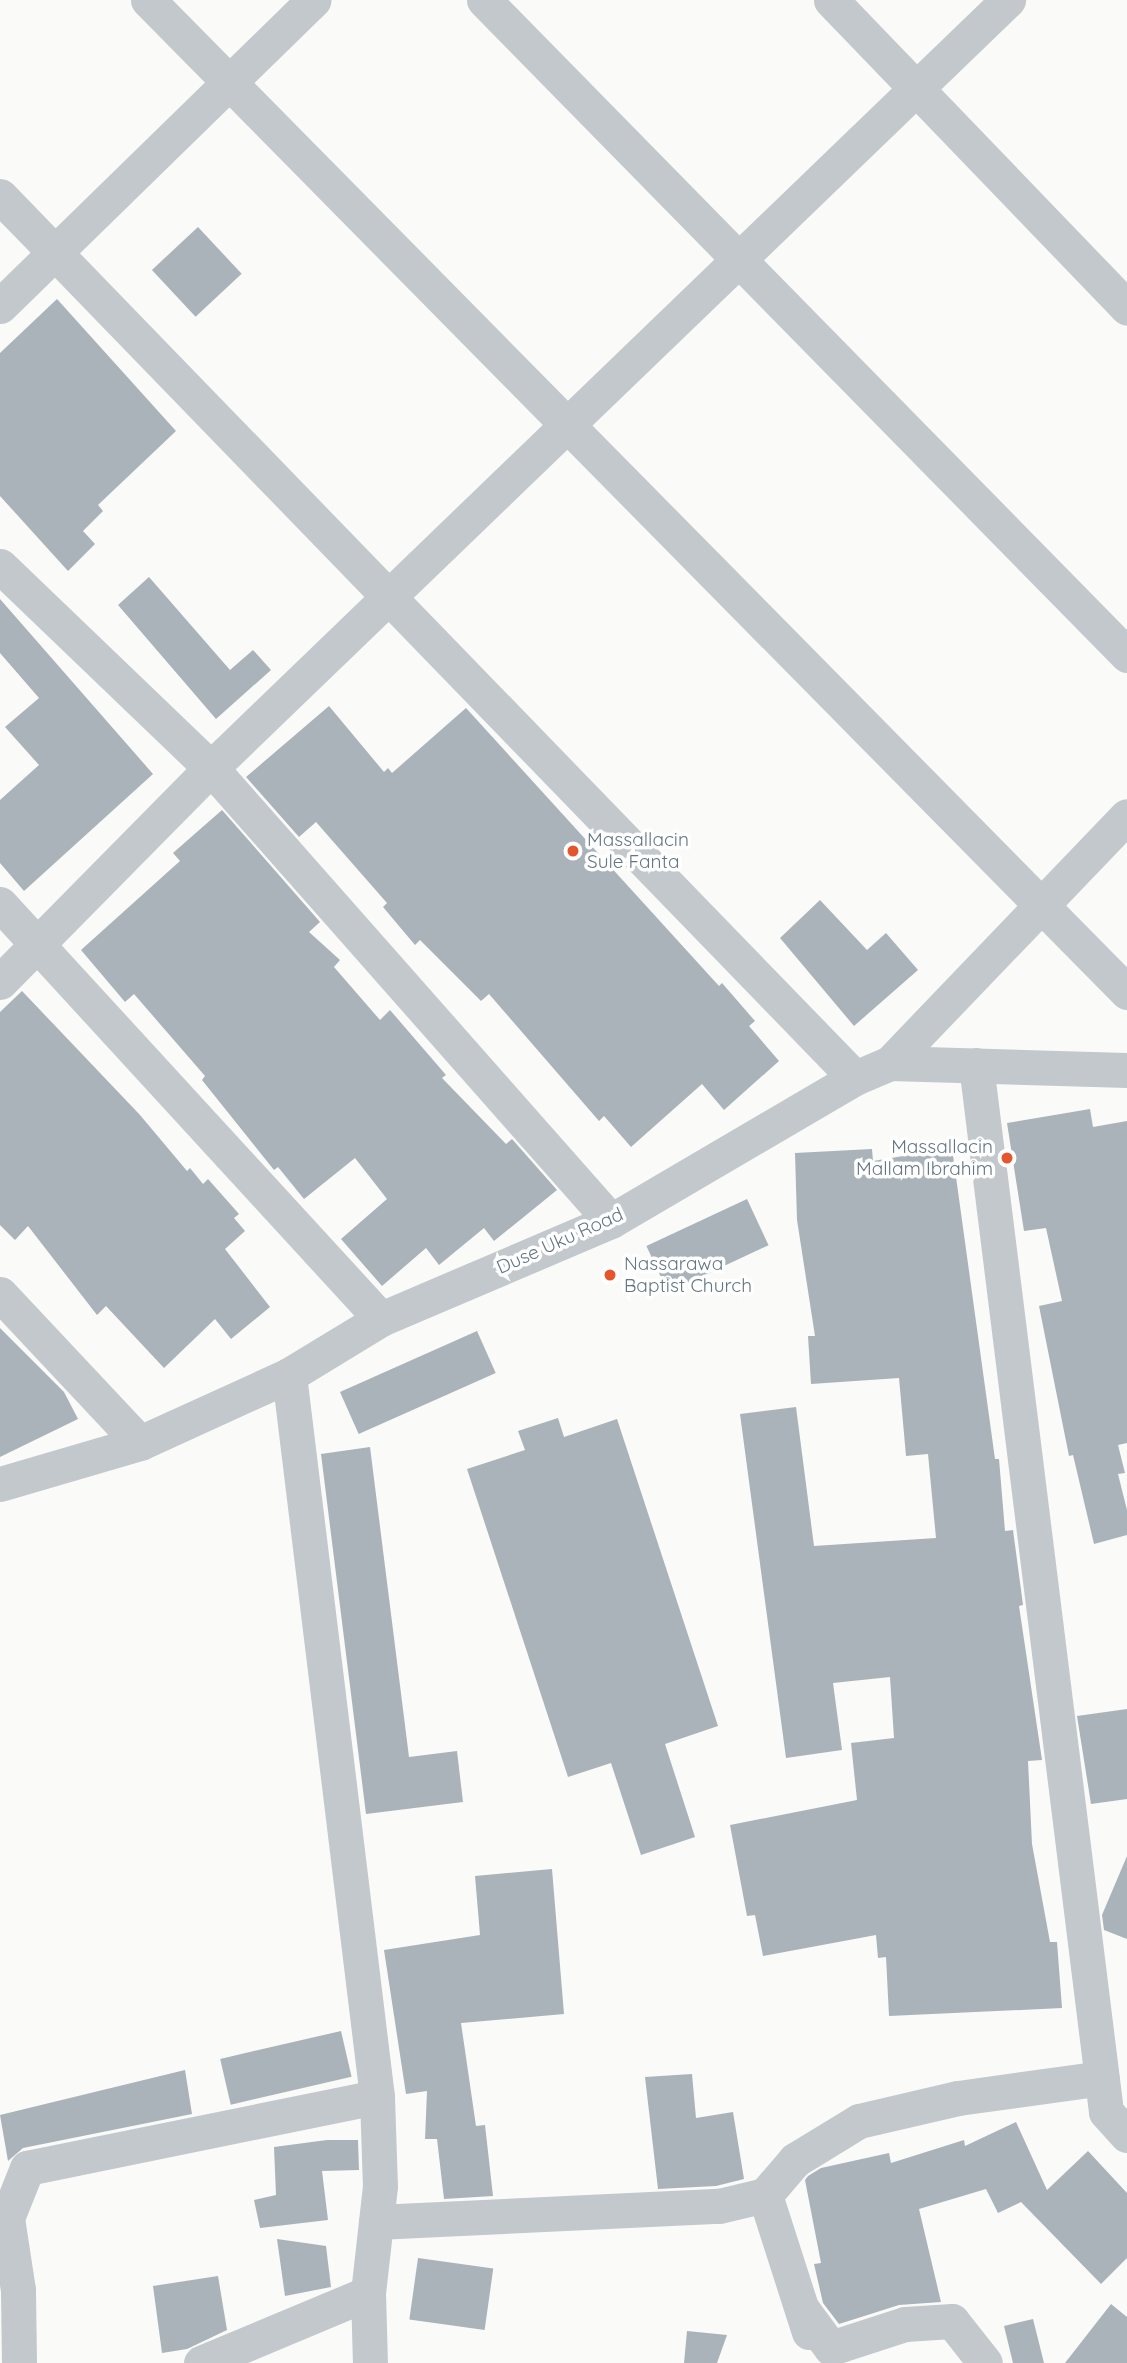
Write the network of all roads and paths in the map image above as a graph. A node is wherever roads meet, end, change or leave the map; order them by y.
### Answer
1 (148, 0) edge
2 (314, 0) edge
3 (484, 0) edge
4 (831, 0) edge
5 (1008, 0) edge
6 (228, 82) junction
7 (915, 87) junction
8 (0, 196) edge
9 (54, 253) junction
10 (739, 259) junction
11 (0, 306) edge
12 (1127, 308) edge
13 (567, 423) junction
14 (0, 566) edge
15 (388, 600) junction
16 (1127, 654) edge
17 (211, 768) junction
18 (1127, 816) edge
19 (0, 904) edge
20 (1038, 906) junction
21 (39, 944) junction
22 (0, 982) edge
23 (1127, 992) edge
24 (890, 1063) junction
25 (976, 1065) junction
26 (1127, 1070) edge
27 (855, 1078) junction
28 (611, 1221) junction
29 (0, 1294) edge
30 (381, 1320) junction
31 (289, 1375) junction
32 (140, 1443) junction
33 (0, 1484) edge
34 (1101, 2078) junction
35 (377, 2097) junction
36 (1127, 2135) edge
37 (765, 2195) junction
38 (376, 2222) junction
39 (368, 2293) junction
40 (802, 2309) junction
41 (19, 2363) edge
42 (201, 2363) edge
43 (370, 2363) edge
44 (817, 2363) edge
45 (985, 2363) edge

1 - 6 street
2 - 6 street
3 - 10 street
4 - 7 street
5 - 7 street
6 - 9 street
6 - 13 street
7 - 10 street
7 - 12 street
8 - 9 street
9 - 11 street
9 - 15 street
10 - 13 street
10 - 16 street
13 - 15 street
13 - 20 street
14 - 17 street
15 - 17 street
15 - 27 street
17 - 21 street
17 - 28 street
18 - 20 street
19 - 21 street
20 - 23 street
20 - 24 street
21 - 22 street
21 - 30 street
24 - 25 street, Duse Uku Road
24 - 27 street, Duse Uku Road
25 - 26 street, Duse Uku Road
25 - 34 street
27 - 28 street, Duse Uku Road
28 - 30 street, Duse Uku Road
29 - 32 street
30 - 31 street, Duse Uku Road
31 - 32 street, Duse Uku Road
31 - 35 street
32 - 33 street, Duse Uku Road
34 - 36 street
34 - 37 street
35 - 38 street
35 - 41 street
37 - 38 street
37 - 40 street
38 - 39 street
39 - 42 street
39 - 43 street
40 - 44 street
40 - 45 street

